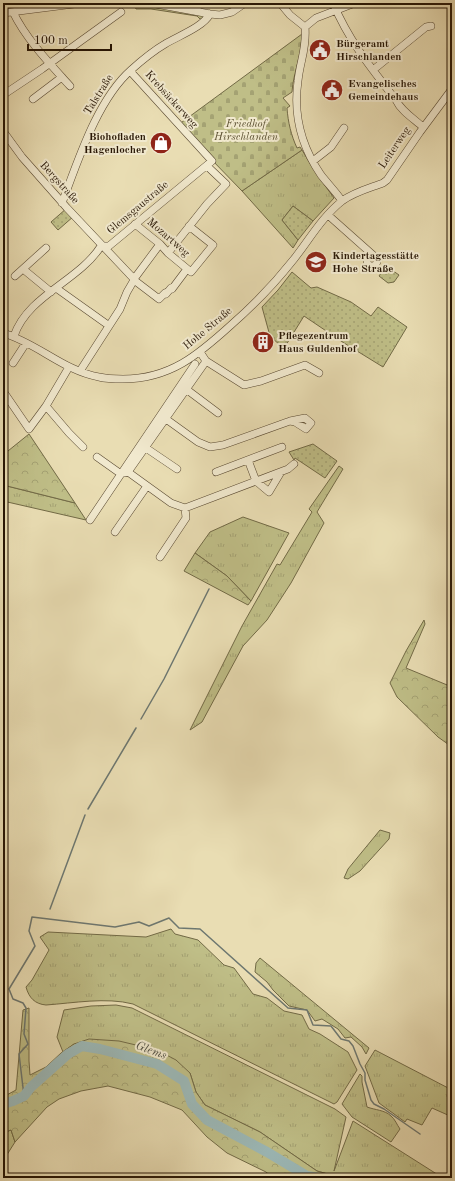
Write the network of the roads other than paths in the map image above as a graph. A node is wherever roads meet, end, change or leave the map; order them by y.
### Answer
1 (82, 3) edge
2 (142, 3) edge
3 (195, 3) edge
4 (245, 3) edge
5 (280, 3) edge
6 (333, 3) edge
7 (355, 3) edge
8 (44, 5) edge
9 (198, 11) junction
10 (336, 11) junction
11 (13, 12) junction
12 (121, 12) dead end
13 (3, 13) edge
14 (210, 14) junction
15 (431, 26) dead end
16 (305, 27) junction
17 (50, 63) junction
18 (373, 70) junction
19 (130, 71) junction
20 (62, 77) junction
21 (70, 86) dead end
22 (452, 89) edge
23 (3, 95) edge
24 (33, 99) dead end
25 (423, 127) junction
26 (344, 128) dead end
27 (3, 132) edge
28 (6, 142) edge
29 (313, 161) junction
30 (210, 163) junction
31 (342, 201) junction
32 (62, 203) junction
33 (328, 215) junction
34 (135, 224) junction
35 (189, 226) junction
36 (160, 244) junction
37 (101, 246) junction
38 (46, 248) dead end
39 (168, 253) junction
40 (372, 255) dead end
41 (23, 268) junction
42 (187, 269) junction
43 (15, 276) dead end
44 (134, 279) junction
45 (54, 290) junction
46 (159, 300) joint
47 (108, 325) junction
48 (3, 333) edge
49 (14, 336) junction
50 (26, 343) junction
51 (200, 352) junction
52 (206, 361) junction
53 (13, 363) dead end
54 (195, 364) dead end
55 (69, 367) junction
56 (80, 371) junction
57 (319, 372) dead end
58 (186, 389) junction
59 (3, 391) edge
60 (46, 406) junction
61 (218, 412) dead end
62 (166, 419) junction
63 (290, 421) dead end
64 (83, 447) dead end
65 (282, 447) dead end
66 (146, 448) junction
67 (97, 457) dead end
68 (248, 460) junction
69 (294, 464) dead end
70 (178, 469) dead end
71 (216, 472) dead end
72 (281, 472) junction
73 (125, 473) junction
74 (256, 481) junction
75 (146, 486) junction
76 (185, 508) junction
77 (90, 520) dead end
78 (115, 532) dead end
79 (160, 557) dead end

1 - 8 street
2 - 9 street
3 - 9 street
4 - 14 street
5 - 16 street
6 - 10 street
7 - 10 street
8 - 11 street
9 - 14 street
10 - 16 street
10 - 18 street
11 - 13 street
11 - 17 street
12 - 17 street
14 - 19 street, Talstraße
15 - 18 street
16 - 29 street
17 - 20 street
17 - 23 street
18 - 25 street
19 - 30 street, Krebsäckerweg
19 - 32 street, Talstraße
20 - 21 street
20 - 24 street
22 - 25 street, Leiterweg
25 - 31 street, Leiterweg
26 - 29 street
27 - 28 street, Bergstraße
28 - 32 street, Bergstraße
29 - 31 street
30 - 34 street, Glemsgaustraße
30 - 35 street, Krebsäckerweg
31 - 33 street, Hohe Straße
32 - 37 street, Bergstraße
33 - 40 street
33 - 51 street, Hohe Straße
34 - 36 street, Mozartweg
34 - 37 street, Glemsgaustraße
35 - 39 street
35 - 42 street, Mozartweg
36 - 39 street, Mozartweg
36 - 44 street
37 - 44 street, Bergstraße
37 - 45 street, Glemsgaustraße
38 - 41 street
39 - 42 street, Mozartweg
41 - 43 street
41 - 45 street
42 - 46 street, Mozartweg
44 - 46 street, Bergstraße
44 - 47 street
45 - 47 street
45 - 49 street, Glemsgaustraße
47 - 56 street
48 - 49 street, Hohe Straße
49 - 50 street, Hohe Straße
50 - 53 street
50 - 55 street, Hohe Straße
51 - 52 street
51 - 56 street, Hohe Straße
52 - 57 street
52 - 58 street
54 - 73 street
55 - 56 street, Hohe Straße
55 - 60 street
58 - 61 street
58 - 62 street
59 - 60 street
60 - 64 street
62 - 63 street
62 - 66 street
65 - 68 street
66 - 70 street
66 - 73 street
67 - 73 street
68 - 71 street
68 - 74 street
69 - 72 street
72 - 74 street
72 - 74 street
73 - 75 street
73 - 77 street
74 - 76 street
75 - 76 street
75 - 78 street
76 - 79 street

